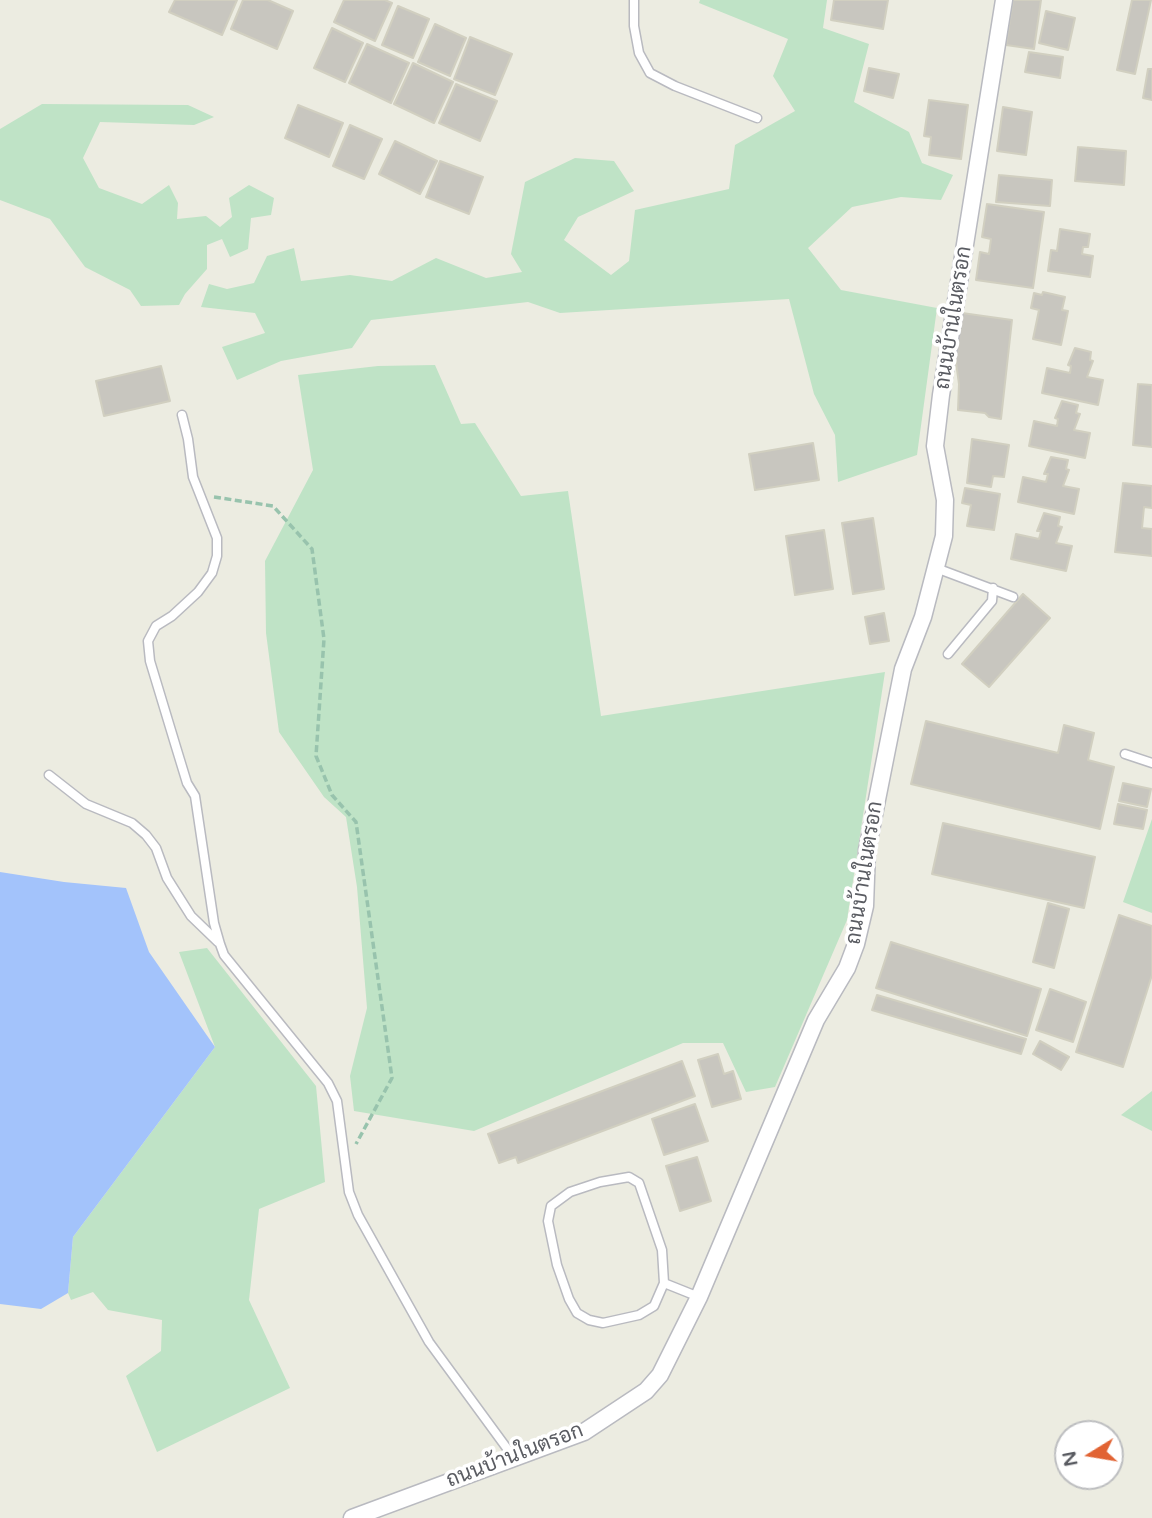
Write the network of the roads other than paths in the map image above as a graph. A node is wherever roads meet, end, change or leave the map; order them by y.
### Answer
1 (634, 0) edge
2 (1004, 0) edge
3 (757, 118) dead end
4 (182, 415) dead end
5 (936, 568) junction
6 (993, 588) junction
7 (1013, 597) dead end
8 (948, 654) dead end
9 (1125, 754) dead end
10 (1152, 763) edge
11 (49, 775) dead end
12 (220, 944) junction
13 (664, 1283) junction
14 (699, 1297) junction
15 (514, 1458) junction
16 (352, 1518) edge

1 - 3 lane
2 - 5 street, ถนนบ้านในตรอก
4 - 12 lane
5 - 6 lane
5 - 14 street, ถนนบ้านในตรอก
6 - 7 lane
6 - 8 lane
9 - 10 lane
11 - 12 lane
12 - 15 lane
13 - 13 lane
13 - 14 lane
14 - 15 street, ถนนบ้านในตรอก
15 - 16 street, ถนนบ้านในตรอก

